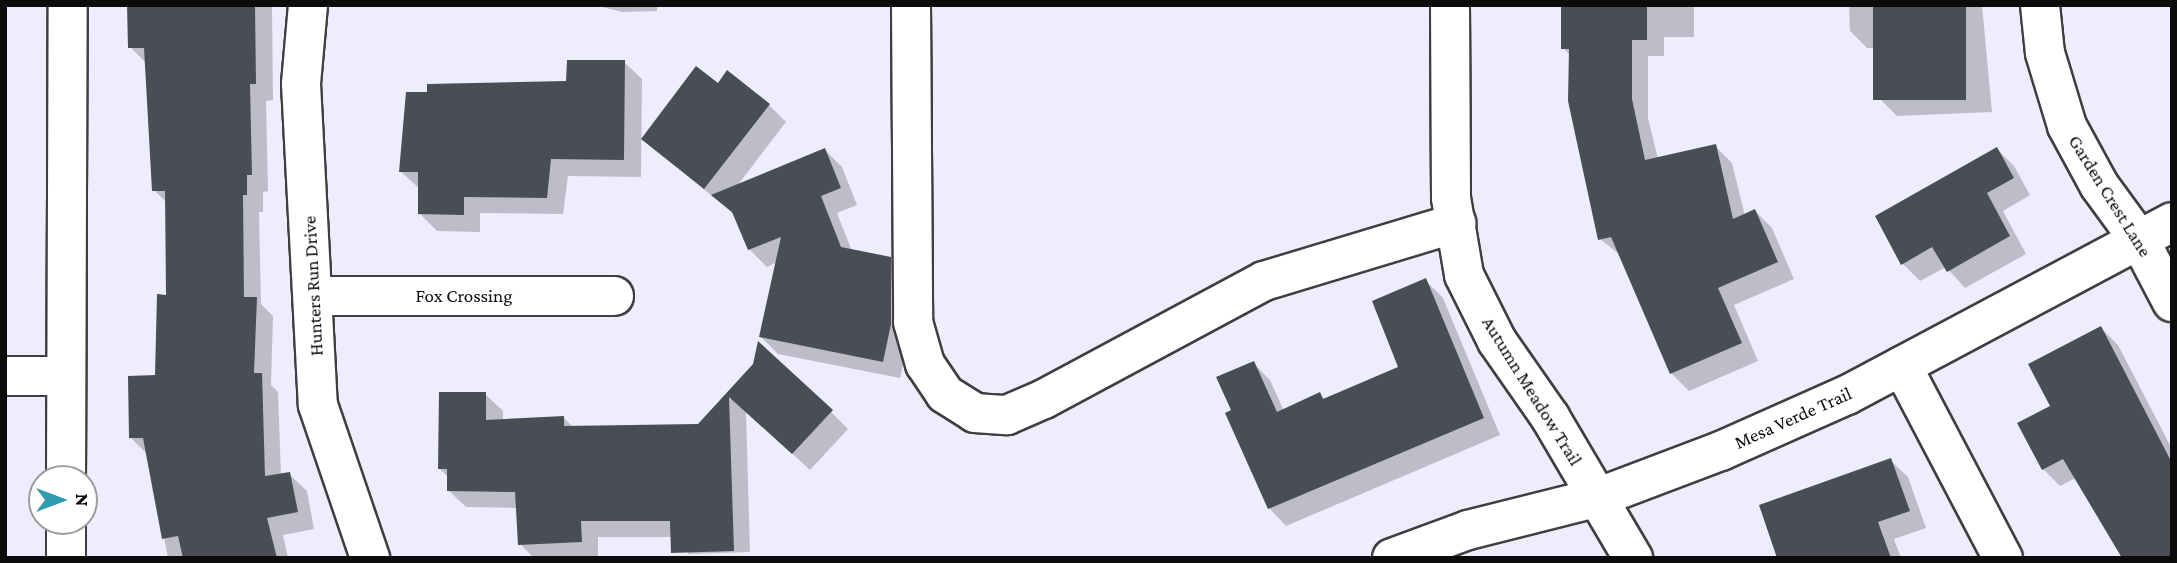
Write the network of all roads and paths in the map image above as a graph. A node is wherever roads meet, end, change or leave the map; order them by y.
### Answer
1 (68, 5) edge
2 (308, 5) edge
3 (911, 5) edge
4 (1451, 5) edge
5 (2040, 5) edge
6 (1455, 223) junction
7 (2156, 232) edge
8 (314, 296) junction
9 (614, 296) dead end
10 (2172, 302) edge
11 (1902, 366) junction
12 (5, 376) edge
13 (66, 376) junction
14 (66, 465) edge
15 (1599, 497) junction
16 (66, 535) edge
17 (66, 558) edge
18 (370, 558) edge
19 (1392, 558) edge
20 (1633, 558) edge
21 (2003, 558) edge

1 - 13 street
2 - 8 street, Hunters Run Drive
3 - 6 street
4 - 6 street, Autumn Meadow Trail
5 - 7 street, Garden Crest Lane
6 - 15 street, Autumn Meadow Trail
7 - 10 street, Garden Crest Lane
7 - 11 street, Mesa Verde Trail
8 - 9 street, Fox Crossing
8 - 18 street, Hunters Run Drive
11 - 15 street, Mesa Verde Trail
11 - 21 street
12 - 13 street
13 - 14 street
15 - 19 street, Mesa Verde Trail
15 - 20 street, Autumn Meadow Trail
16 - 17 street

